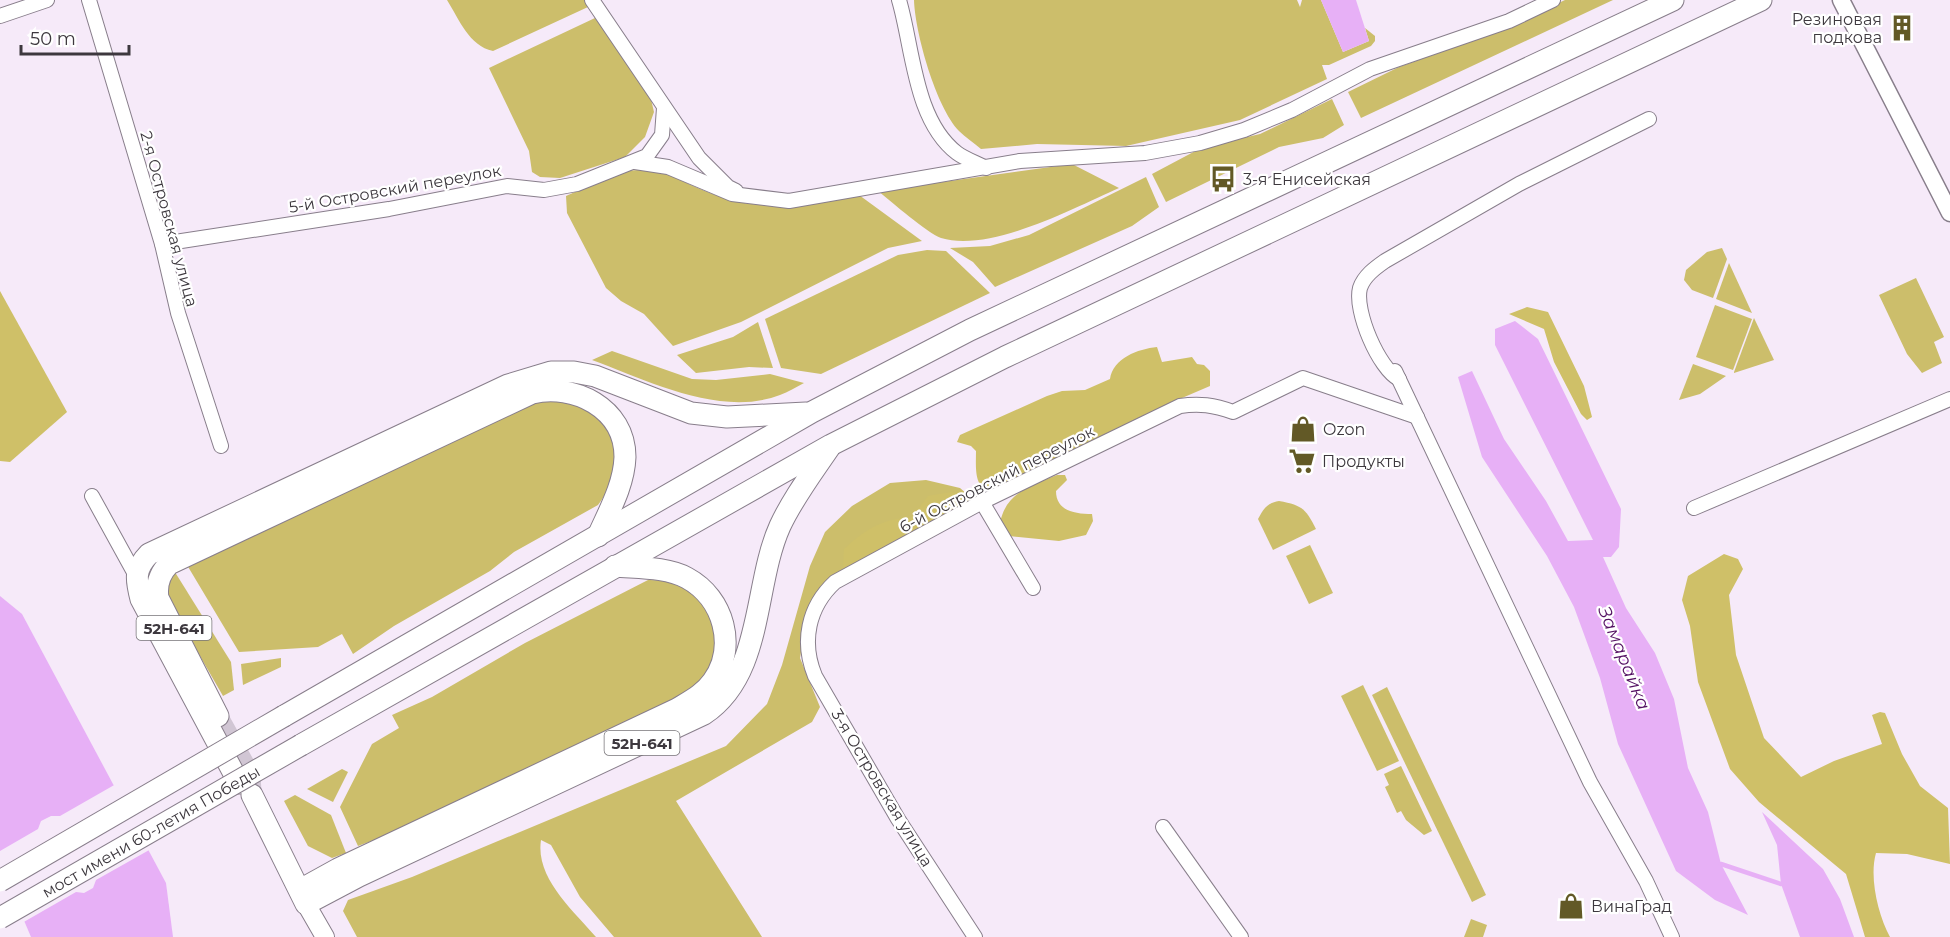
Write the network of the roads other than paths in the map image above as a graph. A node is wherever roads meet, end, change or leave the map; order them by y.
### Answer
1 (47, 0) edge
2 (89, 0) edge
3 (592, 0) edge
4 (899, 0) edge
5 (1552, 0) edge
6 (1673, 0) edge
7 (1761, 0) edge
8 (1841, 0) edge
9 (0, 16) edge
10 (664, 108) junction
11 (1648, 119) dead end
12 (635, 162) junction
13 (986, 168) junction
14 (750, 198) junction
15 (1950, 213) edge
16 (162, 244) junction
17 (1950, 399) edge
18 (812, 412) junction
19 (1417, 417) junction
20 (831, 445) junction
21 (221, 446) dead end
22 (92, 496) dead end
23 (982, 502) junction
24 (1694, 508) dead end
25 (598, 536) junction
26 (615, 566) junction
27 (136, 576) junction
28 (1033, 588) dead end
29 (808, 633) joint
30 (219, 719) tunnel mouth
31 (1163, 827) dead end
32 (0, 881) edge
33 (303, 897) junction
34 (0, 918) edge
35 (325, 937) edge
36 (975, 937) edge
37 (1241, 937) edge
38 (1672, 937) edge

1 - 9 street
2 - 16 street, 2-я Островская улица
3 - 10 street
4 - 13 street
5 - 13 street
6 - 18 main road, мост имени 60-летия Победы
7 - 20 main road, мост имени 60-летия Победы
8 - 15 street
10 - 12 street, 5-й Островский переулок
10 - 14 street
11 - 19 street
12 - 14 street
12 - 16 street, 5-й Островский переулок
13 - 14 street
16 - 21 street, 2-я Островская улица
17 - 24 street
18 - 25 main road, мост имени 60-летия Победы
18 - 27 main road
19 - 23 street, 6-й Островский переулок
19 - 38 street
20 - 26 main road, мост имени 60-летия Победы
20 - 33 main road, 52Н-641
22 - 27 street, 52Н-641
23 - 28 street
23 - 29 street, 6-й Островский переулок
25 - 30 main road, 52Н-641
25 - 32 main road, мост имени 60-летия Победы, bridge
26 - 33 main road, 52Н-641
26 - 34 main road, мост имени 60-летия Победы, bridge
27 - 33 main road, 52Н-641
29 - 36 street, 3-я Островская улица
31 - 37 street
33 - 35 main road

